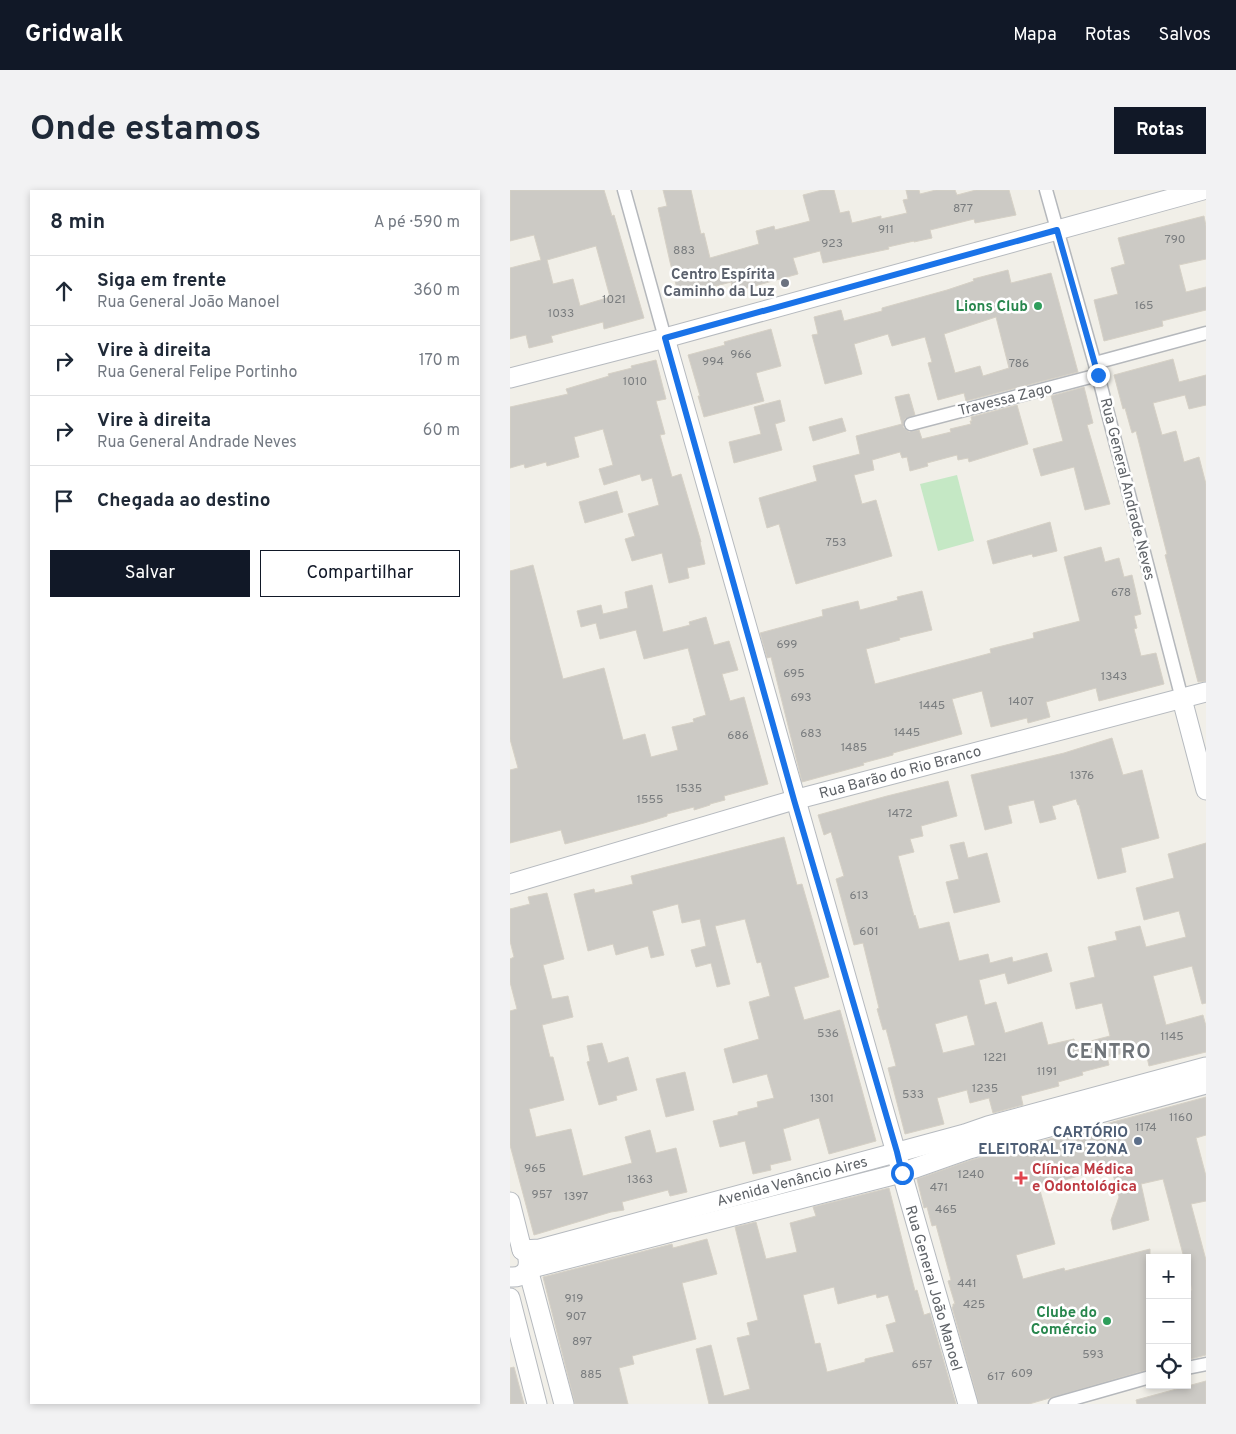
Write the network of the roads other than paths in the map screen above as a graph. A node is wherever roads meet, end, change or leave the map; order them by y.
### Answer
1 (624, 190) edge
2 (1046, 190) edge
3 (1203, 190) edge
4 (1057, 230) junction
5 (1206, 333) edge
6 (665, 338) junction
7 (1097, 369) junction
8 (510, 378) edge
9 (912, 424) dead end
10 (1206, 692) edge
11 (1182, 699) junction
12 (1206, 790) edge
13 (794, 800) junction
14 (510, 884) edge
15 (1206, 1067) edge
16 (1206, 1084) edge
17 (1034, 1122) junction
18 (967, 1142) junction
19 (897, 1152) junction
20 (832, 1170) junction
21 (902, 1173) junction
22 (838, 1190) junction
23 (510, 1202) edge
24 (516, 1250) edge
25 (528, 1269) junction
26 (510, 1277) edge
27 (510, 1298) edge
28 (1206, 1364) edge
29 (1191, 1367) edge
30 (1146, 1378) edge
31 (538, 1404) edge
32 (564, 1404) edge
33 (968, 1404) edge
34 (1055, 1404) edge

1 - 6 street, Rua General João Manoel
2 - 4 street, Rua General Andrade Neves
3 - 4 main road
4 - 6 main road
4 - 7 street, Rua General Andrade Neves
5 - 7 street, Travessa Zago
6 - 8 main road
6 - 13 main road, Rua General João Manoel
7 - 9 street, Travessa Zago
7 - 11 street, Rua General Andrade Neves
10 - 11 main road, Rua Barão do Rio Branco
11 - 12 main road, Rua General Andrade Neves
11 - 13 main road, Rua Barão do Rio Branco
13 - 14 main road, Rua Barão do Rio Branco
13 - 19 main road, Rua General João Manoel
15 - 17 main road, Avenida Venâncio Aires
16 - 17 main road, Avenida Venâncio Aires
17 - 18 main road, Avenida Venâncio Aires
18 - 19 main road, Avenida Venâncio Aires
18 - 21 main road, Avenida Venâncio Aires
19 - 20 main road, Avenida Venâncio Aires
19 - 21 main road, Rua General João Manoel
20 - 22 main road
20 - 24 main road, Avenida Venâncio Aires
21 - 22 main road, Avenida Venâncio Aires
21 - 33 main road, Rua General João Manoel
22 - 25 main road, Avenida Venâncio Aires
23 - 24 main road
24 - 25 main road
25 - 26 main road, Avenida Venâncio Aires
25 - 32 main road
27 - 31 main road
28 - 29 street
30 - 34 street

